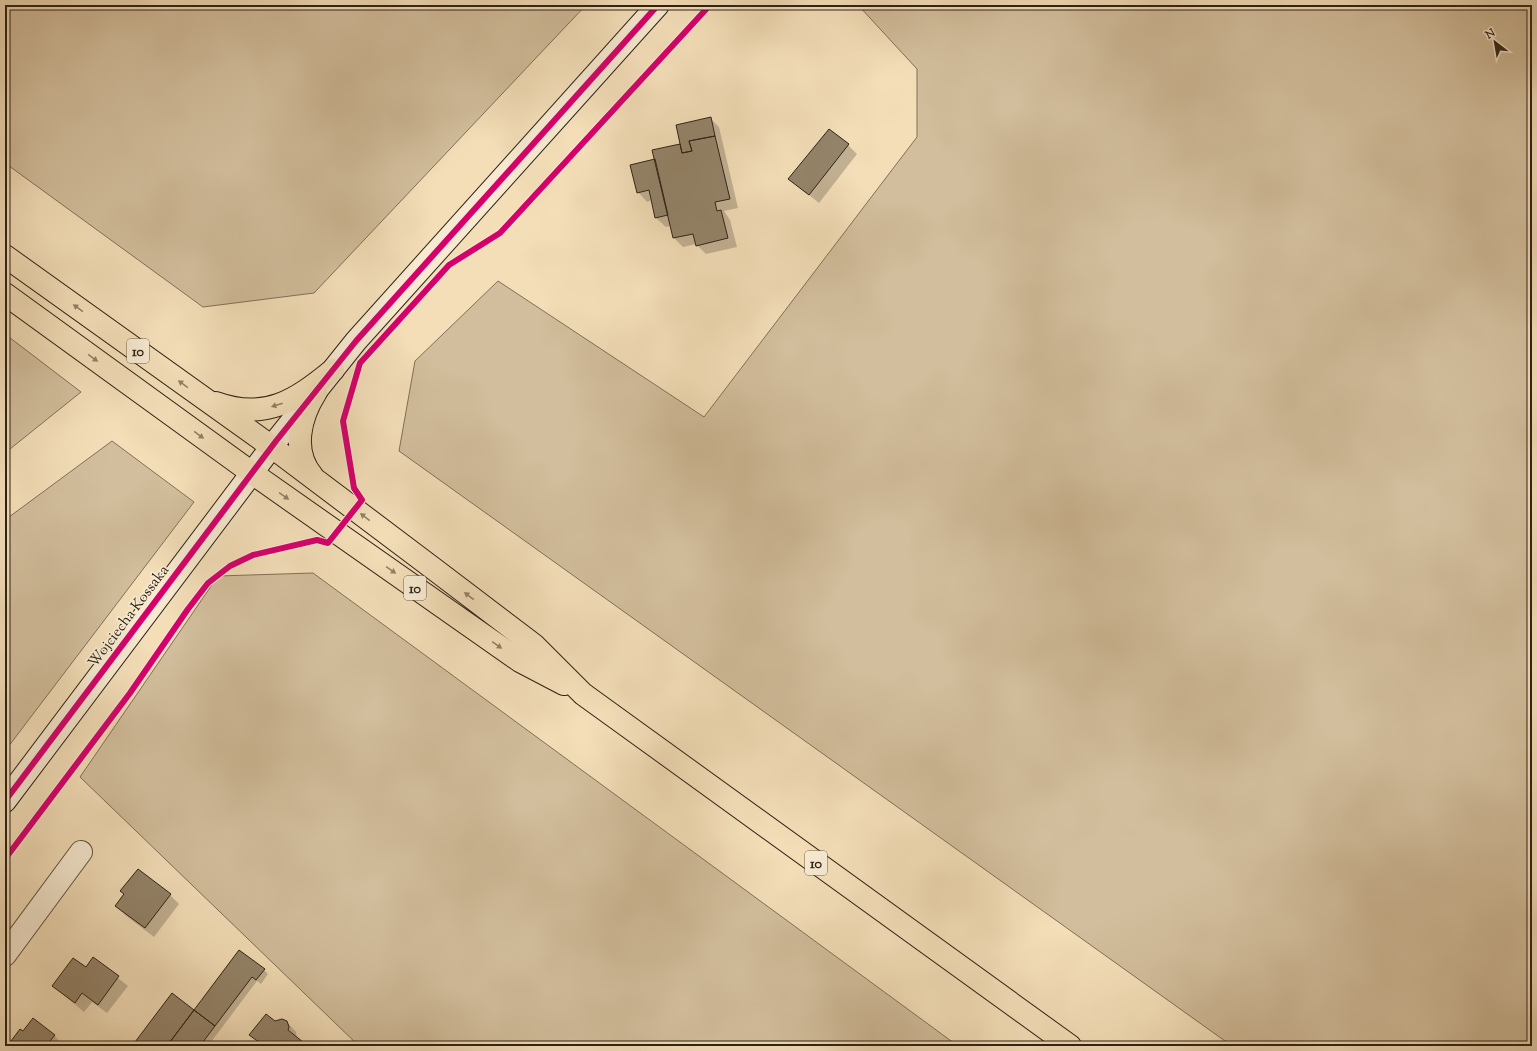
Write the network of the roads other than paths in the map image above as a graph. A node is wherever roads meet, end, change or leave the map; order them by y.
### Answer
1 (658, 5) edge
2 (5, 256) edge
3 (5, 294) edge
4 (333, 370) junction
5 (316, 392) junction
6 (204, 398) junction
7 (272, 447) junction
8 (252, 473) junction
9 (318, 482) junction
10 (583, 694) junction
11 (5, 801) edge
12 (81, 852) dead end
13 (5, 955) edge
14 (1070, 1046) edge

1 - 4 street, Wojciecha Kossaka
6 -> 2 highway, 10
3 -> 8 highway, 10
4 - 5 street, Wojciecha Kossaka
4 -> 6 highway
5 - 7 street, Wojciecha Kossaka
5 - 9 highway
6 - 7 highway, 10
7 - 8 street, Wojciecha Kossaka
7 - 9 highway, 10
8 -> 10 highway, 10
8 - 11 street, Wojciecha Kossaka
10 -> 9 highway, 10
10 - 14 highway, 10
12 - 13 street

